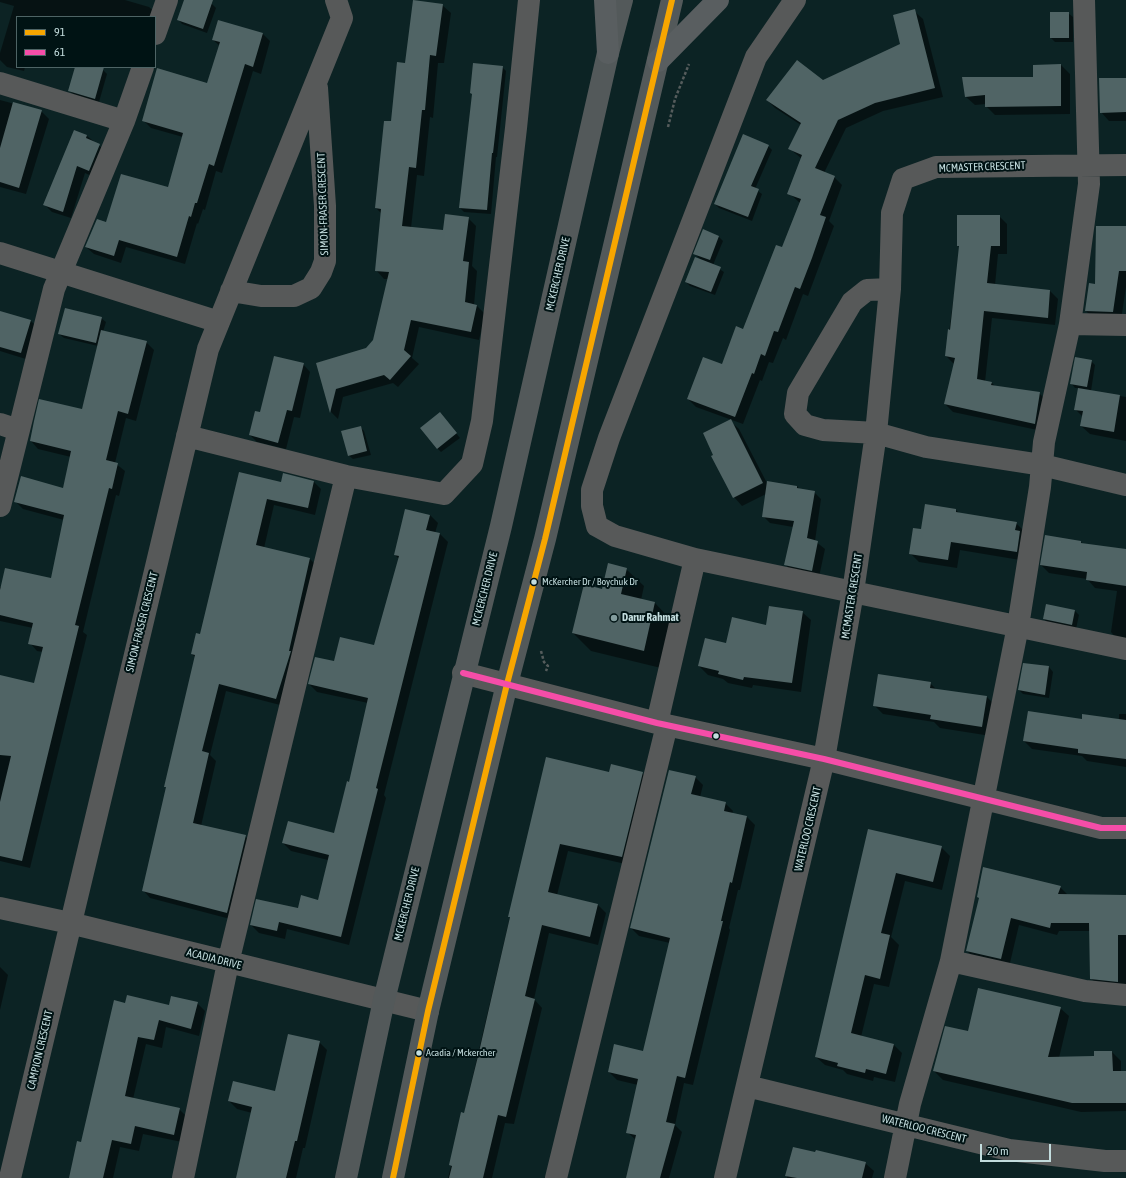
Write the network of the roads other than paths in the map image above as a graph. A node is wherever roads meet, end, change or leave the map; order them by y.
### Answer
1 (167, 0) edge
2 (336, 0) edge
3 (529, 0) edge
4 (605, 0) edge
5 (622, 0) edge
6 (672, 0) edge
7 (718, 0) edge
8 (795, 0) edge
9 (1084, 0) edge
10 (156, 31) edge
11 (608, 53) junction
12 (658, 61) junction
13 (143, 68) edge
14 (316, 82) junction
15 (0, 83) edge
16 (124, 120) junction
17 (1088, 164) junction
18 (1126, 165) edge
19 (0, 253) edge
20 (61, 271) junction
21 (890, 289) junction
22 (231, 291) junction
23 (219, 322) junction
24 (1070, 324) junction
25 (1126, 326) edge
26 (9, 427) edge
27 (876, 432) junction
28 (187, 436) junction
29 (1042, 465) junction
30 (346, 476) junction
31 (1126, 485) edge
32 (0, 506) edge
33 (695, 558) junction
34 (853, 592) junction
35 (1018, 626) junction
36 (1126, 649) edge
37 (464, 673) junction
38 (507, 684) junction
39 (662, 724) junction
40 (824, 759) junction
41 (984, 799) junction
42 (1126, 828) edge
43 (0, 908) edge
44 (70, 923) junction
45 (951, 961) junction
46 (228, 963) junction
47 (1126, 994) edge
48 (384, 1000) junction
49 (428, 1011) junction
50 (747, 1086) junction
51 (905, 1124) junction
52 (1126, 1161) edge
53 (10, 1178) edge
54 (183, 1178) edge
55 (346, 1178) edge
56 (392, 1178) edge
57 (556, 1178) edge
58 (725, 1178) edge
59 (894, 1178) edge

1 - 10 street
2 - 14 street, SIMON-FRASER CRESCENT
3 - 30 street
4 - 11 highway
5 - 11 main road, MCKERCHER DRIVE
6 - 12 main road
7 - 12 highway
8 - 33 street
9 - 17 street
11 - 37 main road, MCKERCHER DRIVE
12 - 38 main road
13 - 16 street
14 - 22 street, SIMON-FRASER CRESCENT
14 - 22 street, SIMON-FRASER CRESCENT
15 - 16 street
16 - 20 street
17 - 18 street, MCMASTER CRESCENT
17 - 21 street, MCMASTER CRESCENT
17 - 24 street
19 - 20 street
20 - 23 street
20 - 26 street
21 - 27 street, MCMASTER CRESCENT
21 - 27 street
22 - 23 street, SIMON-FRASER CRESCENT
23 - 28 street, SIMON-FRASER CRESCENT
24 - 25 street
24 - 29 street
26 - 32 street
27 - 29 street
27 - 34 street, MCMASTER CRESCENT
28 - 30 street
28 - 44 street, SIMON-FRASER CRESCENT
29 - 31 street
29 - 35 street
30 - 46 street
33 - 34 street
33 - 39 street
34 - 35 street
34 - 40 street, MCMASTER CRESCENT
35 - 36 street
35 - 41 street
37 - 38 street
37 - 48 main road, MCKERCHER DRIVE
38 - 39 street
38 - 49 main road
39 - 40 street
39 - 57 street
40 - 41 street
40 - 50 street, WATERLOO CRESCENT
41 - 42 street
41 - 45 street
43 - 44 street, ACADIA DRIVE
44 - 46 street, ACADIA DRIVE
44 - 53 street, CAMPION CRESCENT
45 - 47 street
45 - 51 street
46 - 48 street, ACADIA DRIVE
46 - 54 street
48 - 49 street, ACADIA DRIVE
48 - 55 main road, MCKERCHER DRIVE
49 - 56 main road
50 - 51 street, WATERLOO CRESCENT
50 - 58 street, WATERLOO CRESCENT
51 - 52 street, WATERLOO CRESCENT
51 - 59 street

